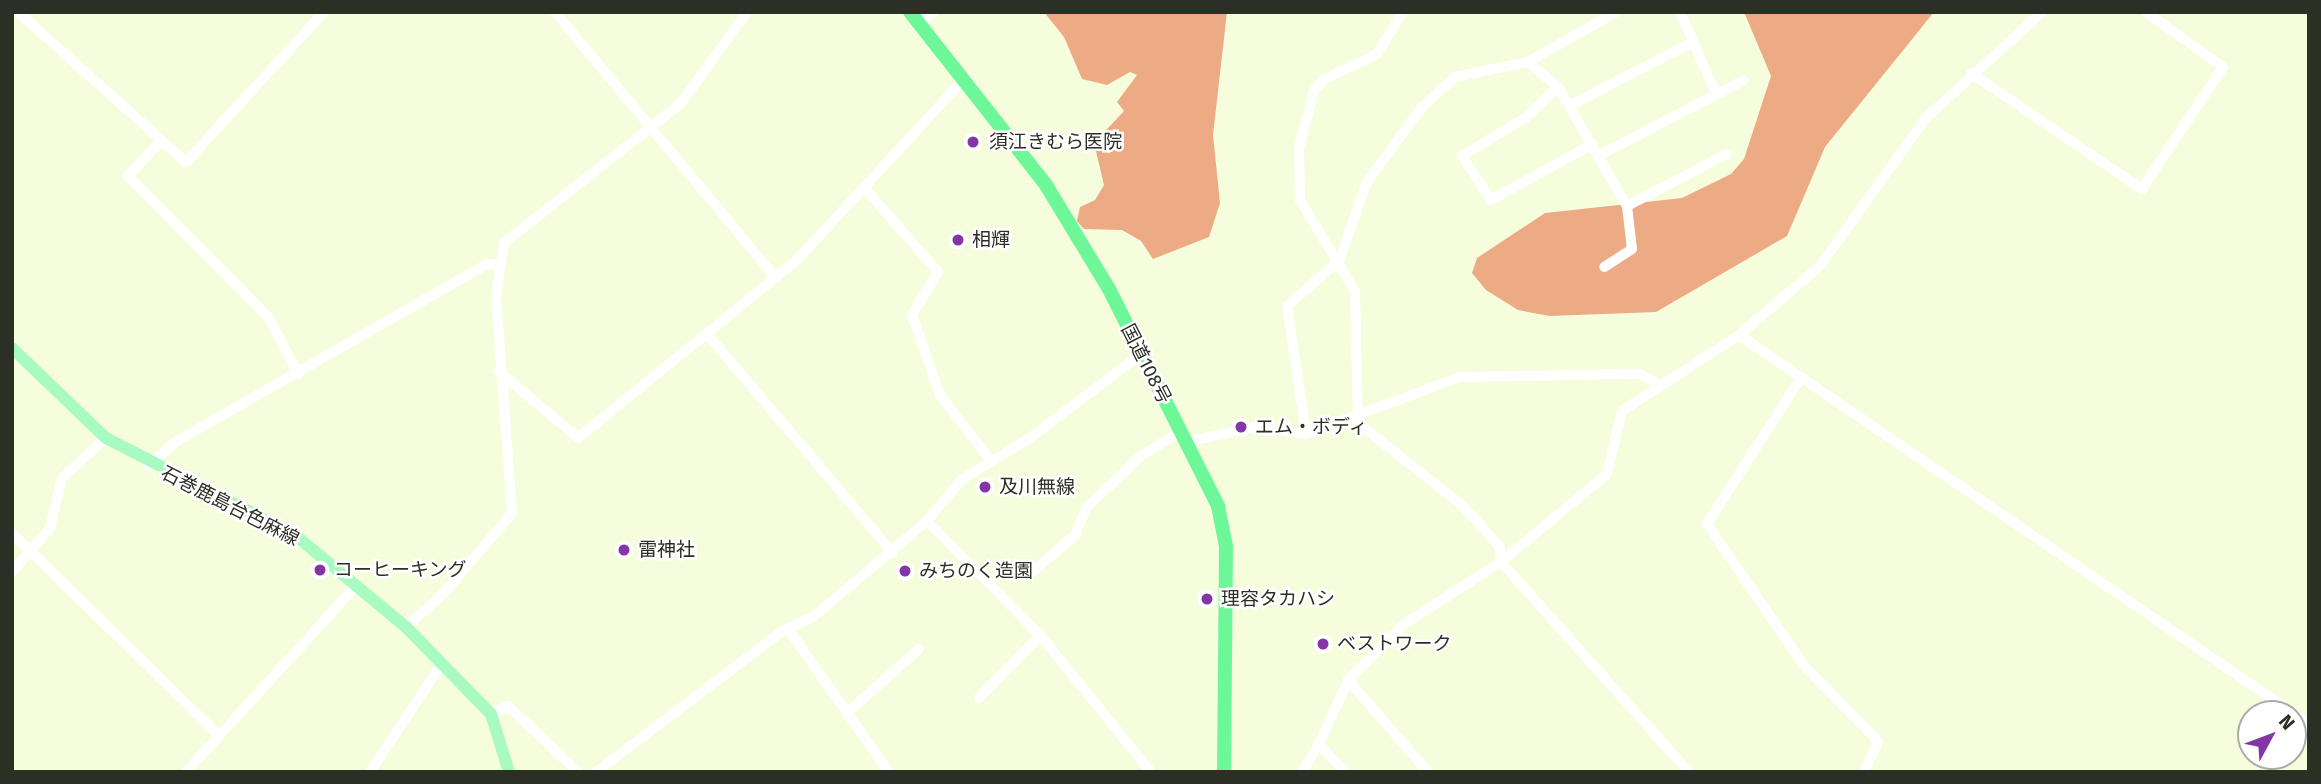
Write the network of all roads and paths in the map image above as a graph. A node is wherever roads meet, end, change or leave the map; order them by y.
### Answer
1 (18, 12) edge
2 (324, 12) edge
3 (555, 12) edge
4 (747, 12) edge
5 (933, 12) edge
6 (1403, 12) edge
7 (1616, 12) edge
8 (1680, 12) edge
9 (2042, 12) edge
10 (2146, 12) edge
11 (915, 17) edge
12 (1693, 42) junction
13 (1528, 62) junction
14 (1970, 73) junction
15 (967, 77) junction
16 (1744, 80) dead end
17 (1559, 87) junction
18 (1716, 94) junction
19 (1571, 105) junction
20 (652, 129) junction
21 (160, 142) junction
22 (1593, 144) junction
23 (1727, 154) dead end
24 (1600, 156) junction
25 (866, 190) junction
26 (1627, 206) junction
27 (1339, 261) junction
28 (497, 265) junction
29 (1604, 267) dead end
30 (776, 278) junction
31 (708, 335) junction
32 (1739, 335) junction
33 (12, 348) edge
34 (1141, 355) junction
35 (498, 372) junction
36 (298, 374) junction
37 (1800, 379) junction
38 (1660, 385) junction
39 (1356, 415) junction
40 (1306, 434) junction
41 (1183, 437) junction
42 (106, 438) junction
43 (990, 461) junction
44 (149, 465) junction
45 (927, 521) junction
46 (12, 534) edge
47 (31, 552) junction
48 (893, 553) junction
49 (1501, 562) junction
50 (12, 572) edge
51 (1028, 576) dead end
52 (357, 585) junction
53 (406, 627) junction
54 (788, 629) junction
55 (1040, 635) junction
56 (919, 649) dead end
57 (443, 662) junction
58 (1348, 680) junction
59 (979, 698) dead end
60 (848, 712) junction
61 (491, 714) junction
62 (2309, 724) edge
63 (219, 736) junction
64 (1319, 744) junction
65 (186, 772) edge
66 (370, 772) edge
67 (509, 772) edge
68 (578, 772) edge
69 (597, 772) edge
70 (889, 772) edge
71 (1151, 772) edge
72 (1224, 772) edge
73 (1302, 772) edge
74 (1345, 772) edge
75 (1429, 772) edge
76 (1689, 772) edge
77 (1864, 772) edge

1 - 21 street
2 - 21 street
3 - 20 street
4 - 20 street
5 - 11 street
6 - 27 street
7 - 13 street
8 - 12 street
9 - 14 street
10 - 14 street
11 - 15 highway, 国道108号
12 - 18 street
12 - 19 street
13 - 17 street
13 - 27 street
14 - 32 street
15 - 25 street
15 - 34 highway, 国道108号
16 - 18 street
17 - 19 street
17 - 22 street
18 - 24 street
19 - 22 street
20 - 28 street
20 - 30 street
21 - 36 street
22 - 24 street
23 - 26 street
24 - 26 street
25 - 30 street
25 - 43 street
26 - 29 street
27 - 39 street
27 - 40 street
28 - 35 street
28 - 36 street
30 - 31 street
31 - 35 street
31 - 48 street
32 - 37 street
32 - 38 street
33 - 42 main road, 石巻鹿島台色麻線
34 - 41 highway, 国道108号
34 - 43 street
35 - 53 street
36 - 44 street
37 - 62 street
37 - 77 street
38 - 39 street
38 - 49 street
39 - 40 street
39 - 49 street
40 - 41 street
41 - 51 street
41 - 72 highway, 国道108号
42 - 44 main road, 石巻鹿島台色麻線
42 - 47 street
43 - 45 street
44 - 52 main road, 石巻鹿島台色麻線
45 - 48 street
45 - 55 street
46 - 47 street
47 - 50 street
47 - 63 street
48 - 54 street
49 - 58 street
49 - 76 street
52 - 53 main road, 石巻鹿島台色麻線
52 - 63 street
53 - 57 main road, 石巻鹿島台色麻線
54 - 60 street
54 - 69 street
55 - 59 street
55 - 71 street
56 - 60 street
57 - 61 main road, 石巻鹿島台色麻線
57 - 66 street
58 - 64 street
58 - 75 street
60 - 70 street
61 - 67 main road, 石巻鹿島台色麻線
61 - 68 street
63 - 65 street
64 - 73 street
64 - 74 street

